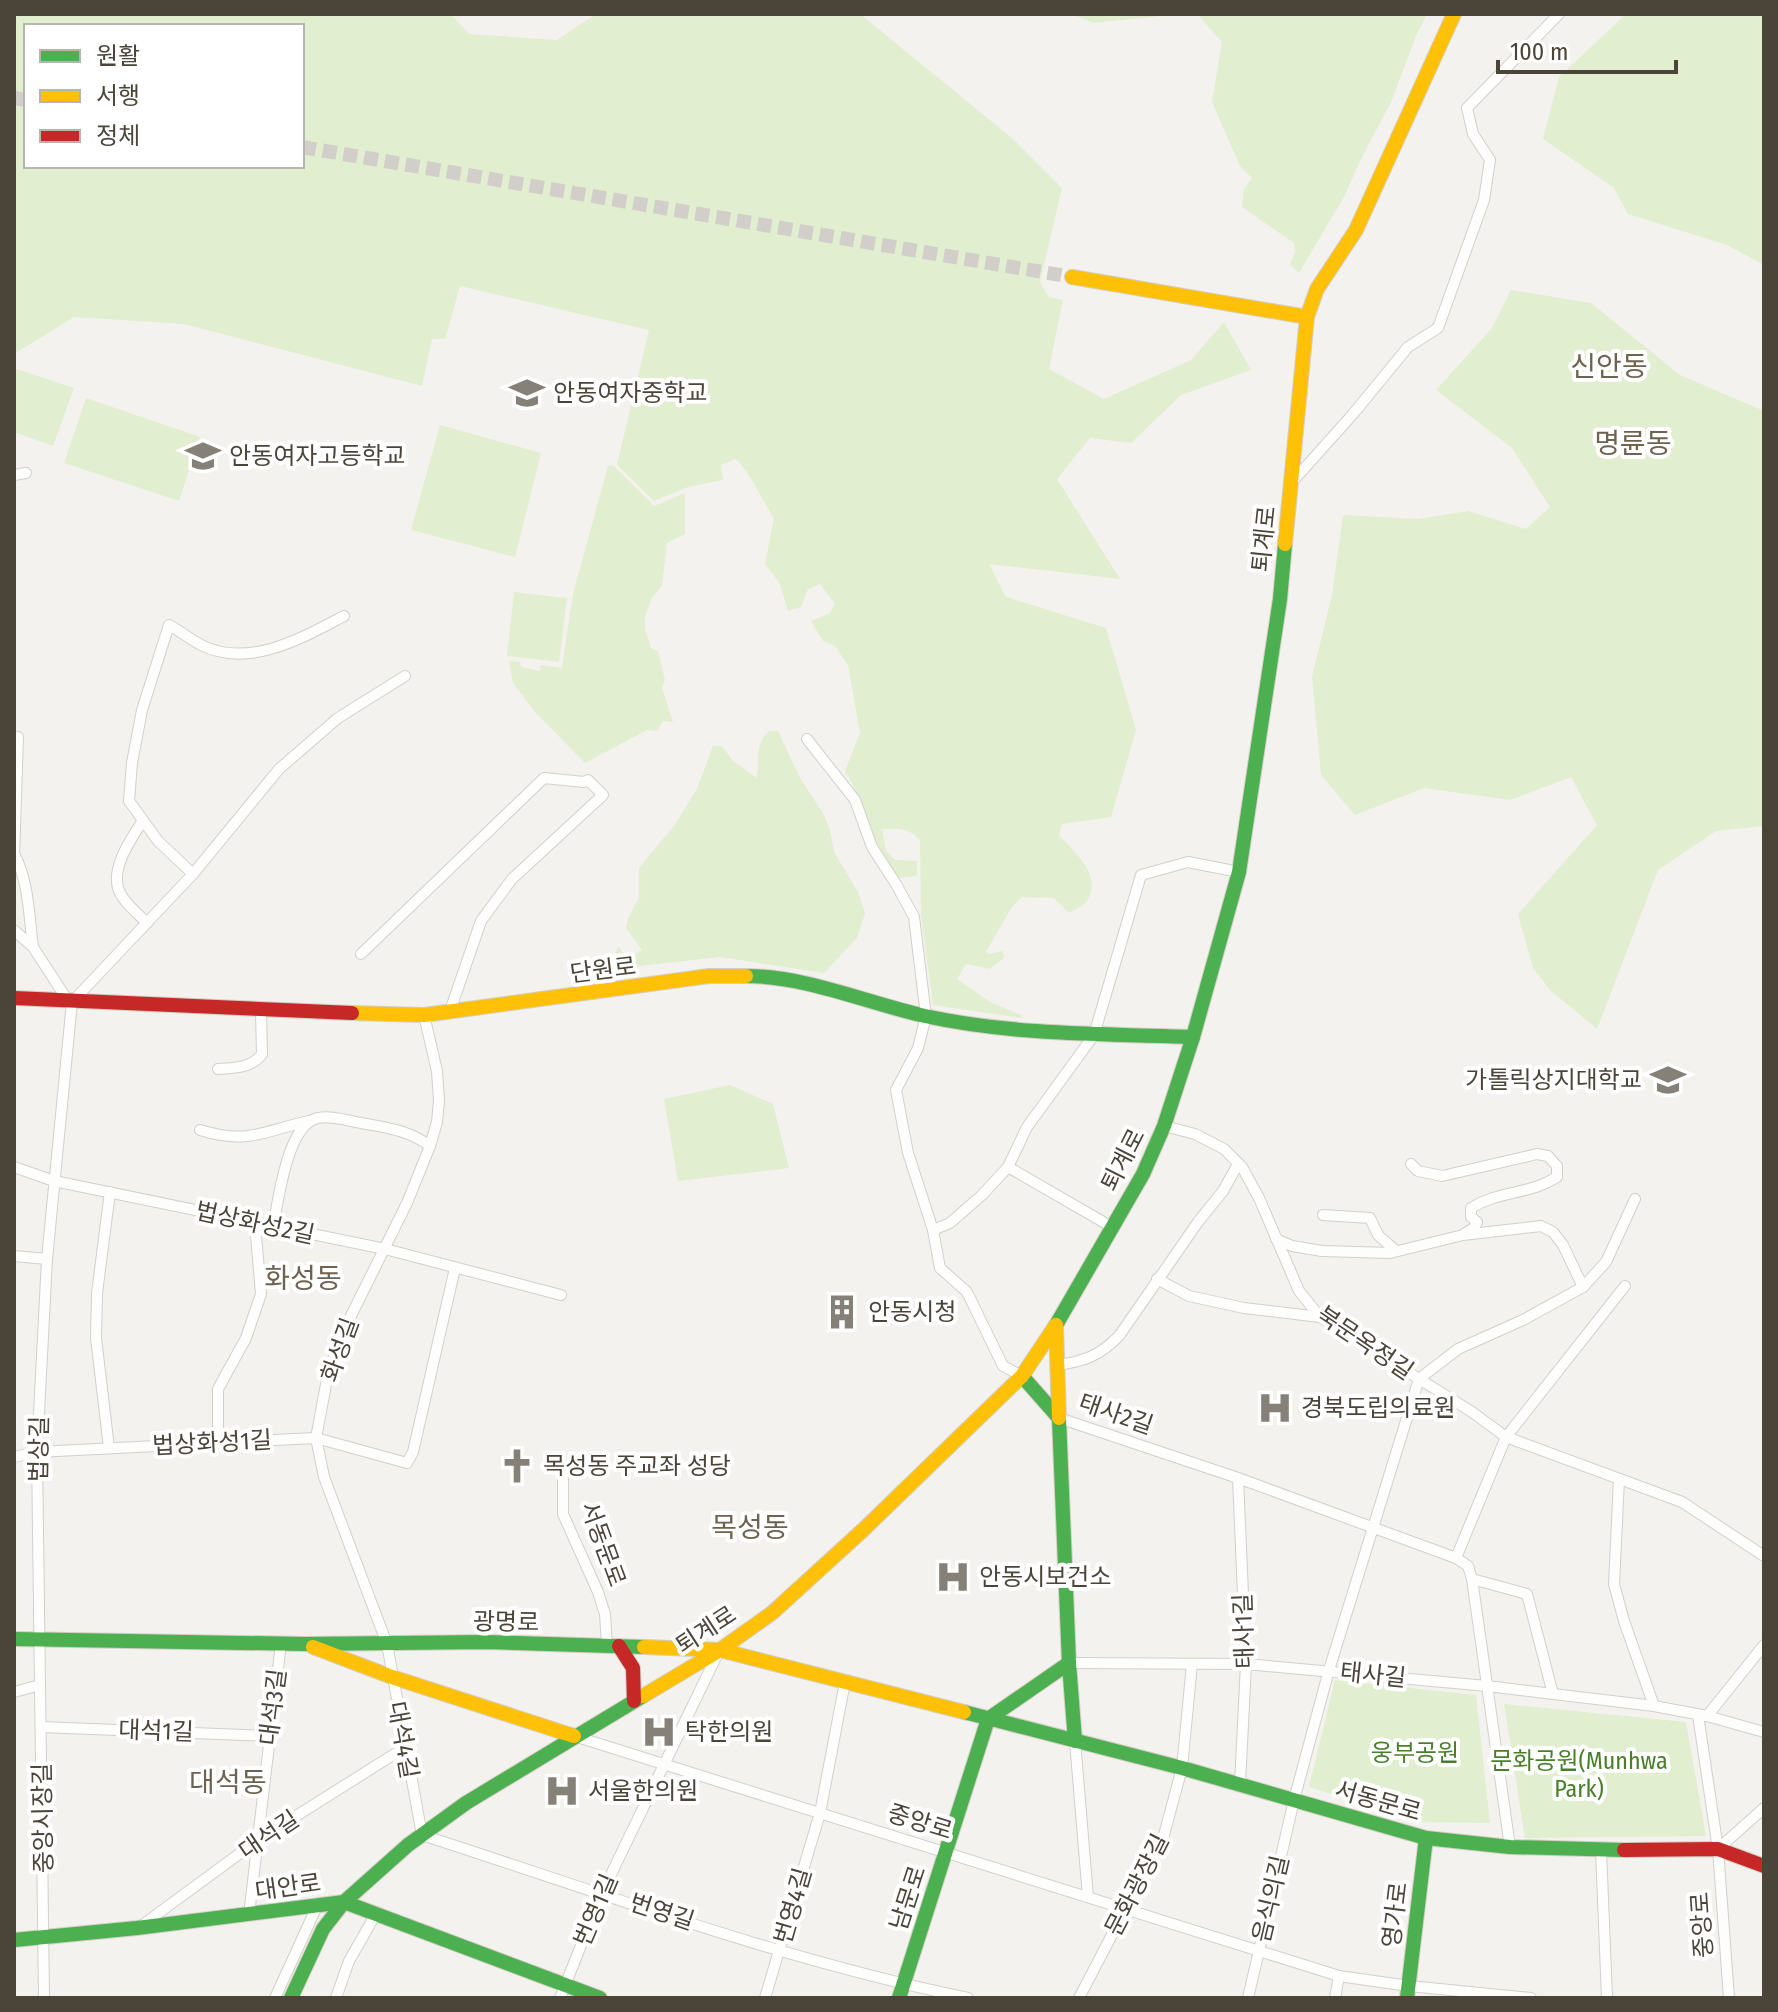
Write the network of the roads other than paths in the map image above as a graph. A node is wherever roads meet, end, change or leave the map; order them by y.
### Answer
1 (1454, 14) edge
2 (1559, 14) edge
3 (1072, 277) tunnel mouth
4 (1307, 317) junction
5 (1293, 481) junction
6 (344, 616) dead end
7 (405, 676) dead end
8 (18, 737) dead end
9 (807, 739) dead end
10 (142, 822) junction
11 (14, 856) edge
12 (1239, 872) junction
13 (193, 874) junction
14 (147, 923) junction
15 (14, 930) edge
16 (33, 947) junction
17 (361, 954) dead end
18 (14, 998) edge
19 (70, 1001) junction
20 (261, 1011) junction
21 (450, 1011) junction
22 (424, 1015) junction
23 (926, 1016) junction
24 (1094, 1035) junction
25 (1193, 1037) junction
26 (218, 1069) dead end
27 (311, 1121) junction
28 (1164, 1126) junction
29 (200, 1130) dead end
30 (430, 1146) junction
31 (1238, 1164) junction
32 (1411, 1164) dead end
33 (14, 1167) edge
34 (1008, 1167) junction
35 (54, 1181) junction
36 (110, 1192) junction
37 (1635, 1199) dead end
38 (1323, 1215) dead end
39 (255, 1223) junction
40 (273, 1226) junction
41 (1112, 1227) junction
42 (933, 1230) junction
43 (1463, 1235) junction
44 (1276, 1239) junction
45 (385, 1249) junction
46 (1396, 1251) junction
47 (14, 1256) edge
48 (47, 1259) junction
49 (455, 1268) junction
50 (1157, 1279) junction
51 (1625, 1286) dead end
52 (1583, 1287) junction
53 (561, 1295) dead end
54 (1320, 1317) junction
55 (1056, 1325) junction
56 (1058, 1365) junction
57 (1022, 1376) junction
58 (1419, 1379) junction
59 (1059, 1418) junction
60 (1506, 1437) junction
61 (316, 1438) junction
62 (218, 1442) junction
63 (109, 1448) junction
64 (37, 1452) junction
65 (14, 1457) edge
66 (574, 1460) dead end
67 (1238, 1478) junction
68 (1619, 1479) junction
69 (1373, 1528) junction
70 (1764, 1556) edge
71 (1456, 1558) junction
72 (1472, 1579) junction
73 (14, 1639) edge
74 (39, 1639) junction
75 (281, 1643) junction
76 (305, 1644) junction
77 (387, 1644) junction
78 (1764, 1645) edge
79 (613, 1646) junction
80 (720, 1650) junction
81 (1069, 1663) junction
82 (1192, 1664) junction
83 (1246, 1664) junction
84 (1329, 1670) junction
85 (392, 1677) junction
86 (845, 1682) junction
87 (40, 1685) junction
88 (1487, 1686) junction
89 (14, 1692) edge
90 (1553, 1694) junction
91 (634, 1701) junction
92 (1654, 1706) junction
93 (1702, 1716) junction
94 (988, 1719) junction
95 (41, 1727) junction
96 (1764, 1732) edge
97 (270, 1736) junction
98 (574, 1736) junction
99 (1075, 1741) junction
100 (404, 1748) junction
101 (663, 1764) junction
102 (1182, 1768) junction
103 (1240, 1784) junction
104 (1294, 1800) junction
105 (1764, 1808) edge
106 (820, 1813) junction
107 (422, 1835) junction
108 (1426, 1838) junction
109 (258, 1840) junction
110 (1510, 1847) junction
111 (1718, 1849) junction
112 (1601, 1850) junction
113 (945, 1853) junction
114 (1764, 1866) edge
115 (602, 1893) junction
116 (1088, 1897) junction
117 (344, 1902) junction
118 (318, 1904) junction
119 (1126, 1908) junction
120 (377, 1912) junction
121 (249, 1915) junction
122 (137, 1928) junction
123 (45, 1938) junction
124 (14, 1940) edge
125 (781, 1951) junction
126 (1259, 1951) junction
127 (1339, 1976) junction
128 (562, 1992) edge
129 (901, 1992) edge
130 (1408, 1992) edge
131 (44, 1998) edge
132 (275, 1998) edge
133 (291, 1998) edge
134 (336, 1998) edge
135 (600, 1998) edge
136 (765, 1998) edge
137 (968, 1998) edge
138 (1079, 1998) edge
139 (1248, 1998) edge
140 (1335, 1998) edge
141 (1531, 1998) edge
142 (1607, 1998) edge
143 (1729, 1998) edge

1 - 4 street, 퇴계로
2 - 5 street
3 - 4 street
4 - 5 street, 퇴계로
5 - 12 street, 퇴계로
6 - 10 street
7 - 13 street
8 - 11 street
9 - 23 street
10 - 13 street
10 - 14 street
11 - 16 street
12 - 24 street
12 - 25 street, 퇴계로
13 - 14 street
14 - 19 street
15 - 16 street
16 - 19 street
17 - 21 street
18 - 19 street, 단원로
19 - 20 street, 단원로
19 - 35 street, 법상길
20 - 22 street, 단원로
20 - 26 street
21 - 22 street, 단원로
21 - 23 street, 단원로
22 - 30 street, 화성길
23 - 24 street, 단원로
23 - 42 street
24 - 25 street, 단원로
24 - 34 street
25 - 28 street, 퇴계로
27 - 29 street
27 - 30 street
27 - 40 street
28 - 31 street, 북문옥정길
28 - 41 street, 퇴계로
30 - 45 street, 화성길
31 - 44 street, 북문옥정길
31 - 50 street
32 - 43 street
33 - 35 street, 법상화성2길
34 - 41 street
34 - 42 street
35 - 36 street, 법상화성2길
35 - 48 street, 법상길
36 - 39 street, 법상화성2길
36 - 63 street
37 - 52 street
38 - 46 street
39 - 40 street, 법상화성2길
39 - 62 street
40 - 45 street, 법상화성2길
41 - 55 street, 퇴계로
42 - 57 street
43 - 46 street
43 - 52 street
44 - 46 street
44 - 54 street, 북문옥정길
45 - 49 street, 법상화성2길
45 - 61 street, 화성길
47 - 48 street
48 - 64 street, 법상길
49 - 53 street, 법상화성2길
49 - 61 street, 법상화성1길
50 - 54 street
50 - 56 street
51 - 60 street
52 - 58 street
54 - 58 street, 북문옥정길
55 - 56 street
55 - 57 street, 퇴계로
56 - 59 street
57 - 59 street
57 - 80 street, 퇴계로
58 - 60 street, 북문옥정길
58 - 69 street
59 - 67 street, 태사2길
59 - 81 street, 태사2길
60 - 68 street, 북문옥정길
60 - 71 street
61 - 62 street, 법상화성1길
61 - 77 street, 화성길
62 - 63 street, 법상화성1길
63 - 64 street, 법상화성1길
64 - 65 street, 법상화성1길
64 - 74 street, 법상길
66 - 79 street, 서동문로
67 - 69 street, 태사2길
67 - 83 street, 태사1길
68 - 70 street, 북문옥정길
68 - 92 street
69 - 71 street, 태사2길
69 - 84 street, 음식의길
71 - 72 street
72 - 88 street
72 - 90 street
73 - 74 street, 광명로
74 - 75 street, 광명로
74 - 87 street, 중앙시장길
75 - 76 street, 광명로
75 - 97 street, 대석3길
76 - 77 street, 광명로
76 - 85 street, 중앙로
77 - 79 street, 광명로
77 - 85 street, 대석4길
78 - 93 street
79 - 80 street, 광명로
79 - 91 street
80 - 86 street, 광명로
80 - 91 street, 퇴계로
80 - 101 street, 번영1길
81 - 82 street, 태사길
81 - 94 street
81 - 99 street, 태사2길
82 - 83 street, 태사길
82 - 102 street
83 - 84 street, 태사길
83 - 103 street, 태사1길
84 - 88 street, 태사길
84 - 104 street, 음식의길
85 - 98 street, 중앙로
85 - 100 street, 대석4길
86 - 94 street, 광명로
86 - 106 street
87 - 89 street
87 - 95 street, 중앙시장길
88 - 90 street, 태사길
88 - 110 street
90 - 92 street, 태사길
91 - 98 street, 퇴계로
92 - 93 street, 태사길
93 - 96 street, 태사길
93 - 111 street, 중앙로
94 - 99 street, 서동문로
94 - 113 street, 남문로
95 - 97 street, 대석1길
95 - 123 street, 중앙시장길
97 - 109 street, 대석3길
98 - 101 street, 중앙로
98 - 107 street, 퇴계로
99 - 102 street, 서동문로
99 - 116 street
100 - 107 street, 대석4길
100 - 109 street, 대석길
101 - 106 street, 중앙로
101 - 115 street, 번영1길
102 - 103 street, 서동문로
102 - 119 street, 문화광장길
103 - 104 street, 서동문로
104 - 108 street, 서동문로
104 - 126 street, 음식의길
105 - 111 street
106 - 113 street, 중앙로
106 - 125 street, 번영4길
107 - 115 street, 번영길
107 - 117 street, 퇴계로
108 - 110 street, 서동문로
108 - 130 street, 영가로
109 - 121 street, 대석3길
109 - 122 street, 대석길
110 - 112 street, 서동문로
111 - 112 street, 서동문로
111 - 114 street, 서동문로
111 - 143 street, 중앙로
112 - 142 street
113 - 116 street, 중앙로
113 - 129 street, 남문로
115 - 125 street, 번영길
115 - 128 street, 번영1길
116 - 119 street, 중앙로
117 - 118 street, 대안로
117 - 120 street, 대안로
117 - 133 street, 퇴계로
118 - 121 street, 대안로
118 - 132 street
119 - 126 street, 중앙로
119 - 138 street, 문화광장길
120 - 128 street, 대안로
120 - 134 street
121 - 122 street, 대안로
122 - 123 street, 대안로
123 - 124 street, 대안로
123 - 131 street, 중앙시장길
125 - 129 street, 번영길
125 - 136 street, 번영4길
126 - 127 street, 중앙로
126 - 139 street, 음식의길
127 - 130 street, 중앙로
127 - 140 street
128 - 135 street, 대안로
129 - 137 street, 번영길
130 - 141 street, 중앙로

